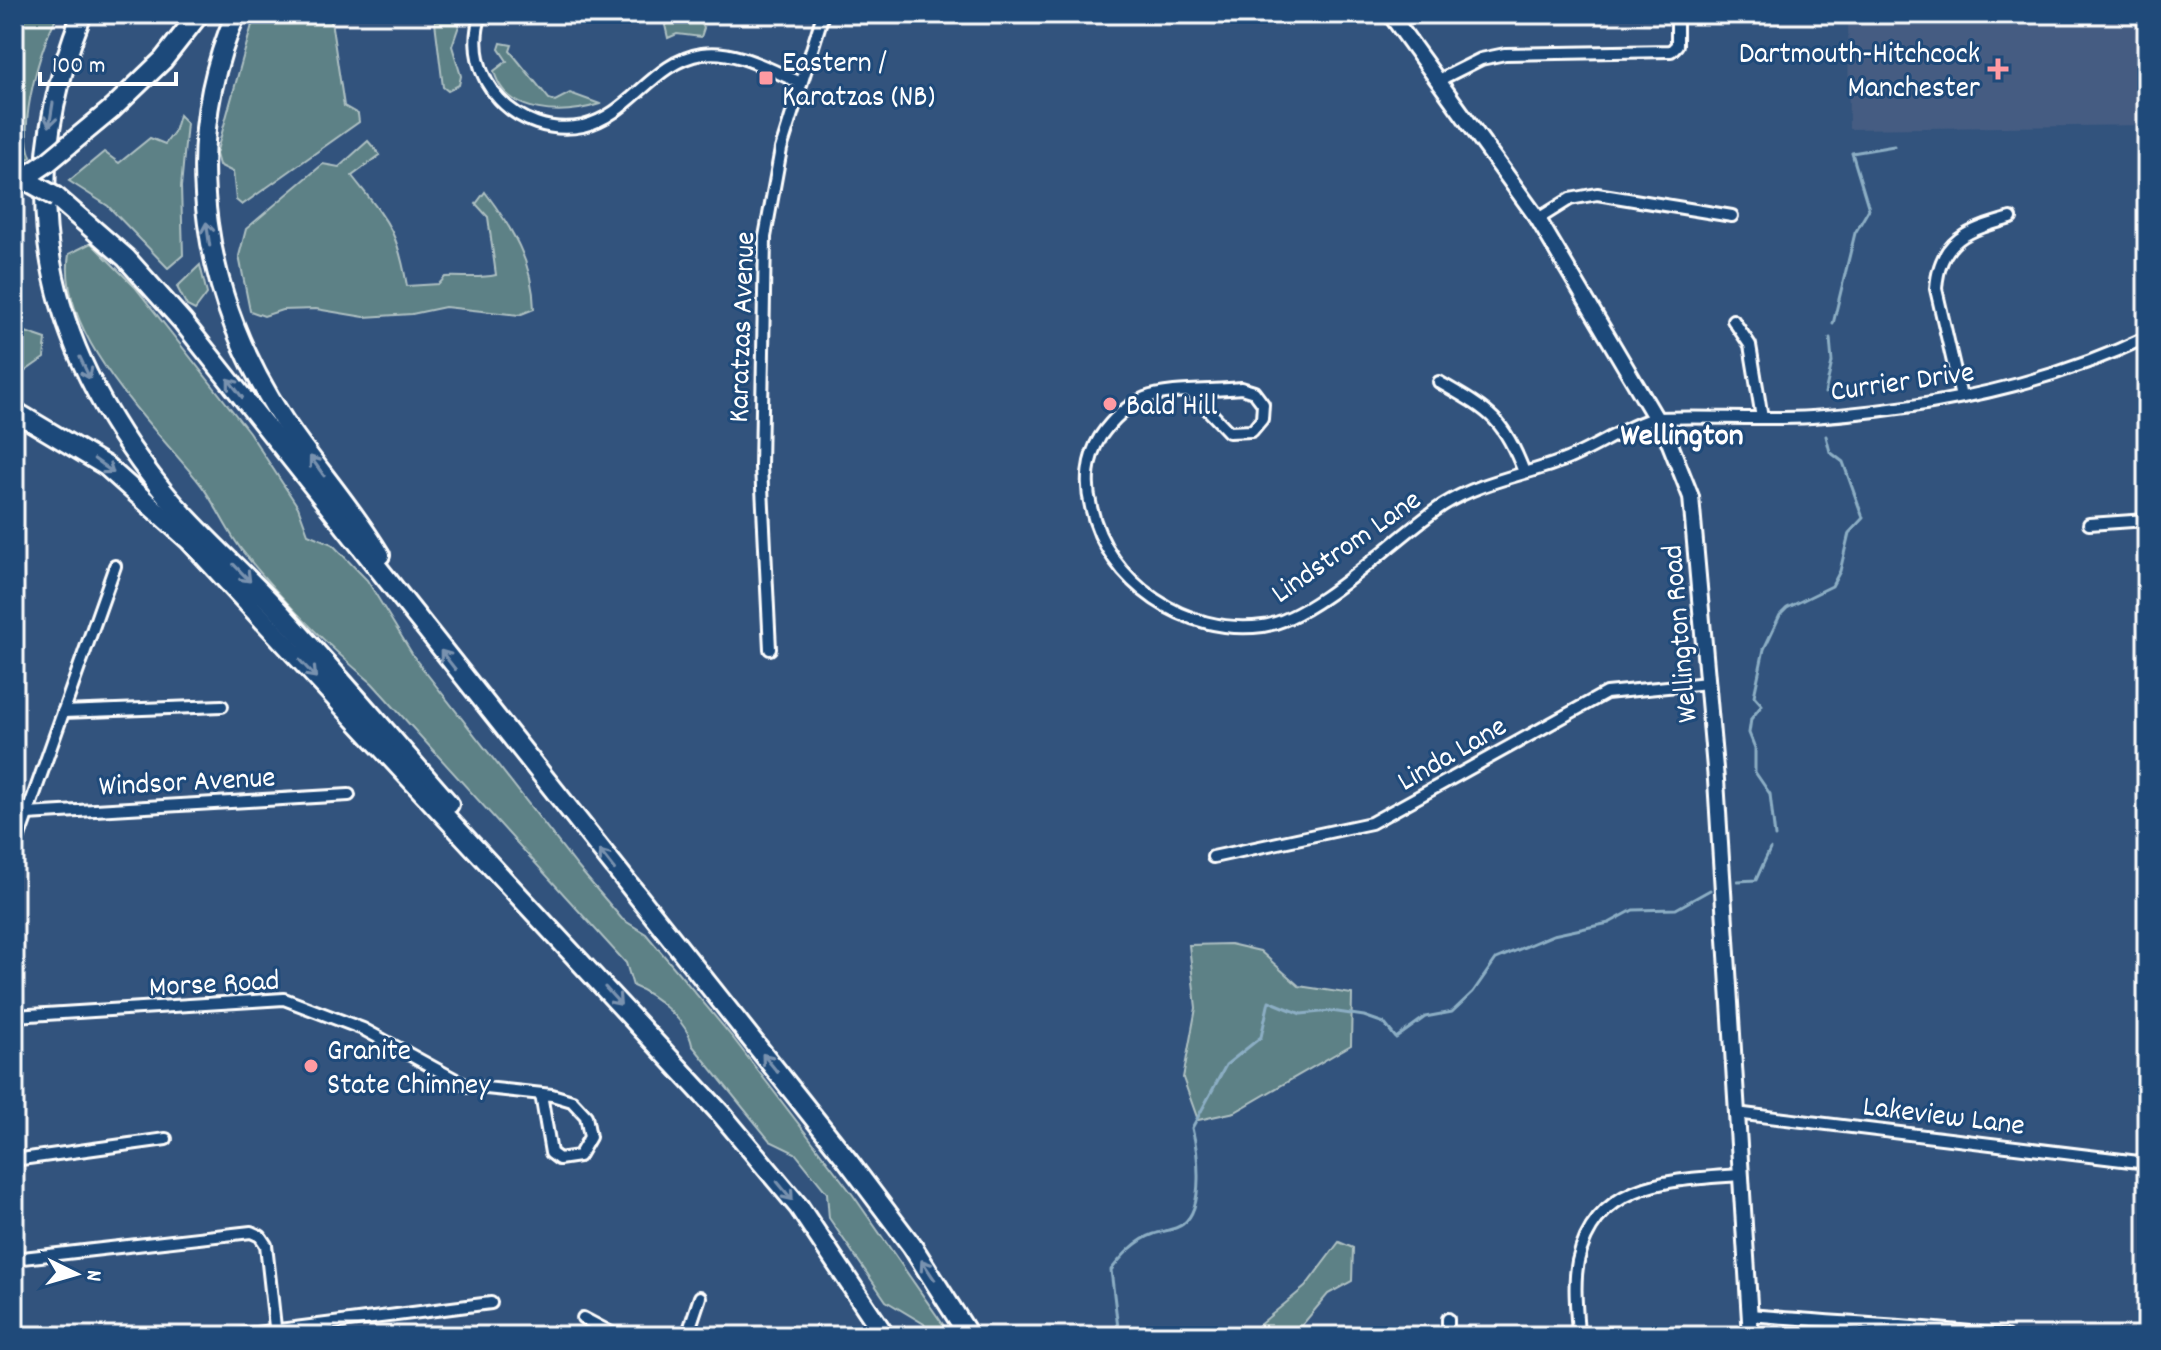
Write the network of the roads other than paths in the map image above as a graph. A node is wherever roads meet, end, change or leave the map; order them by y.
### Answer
1 (82, 14) edge
2 (199, 14) edge
3 (236, 14) edge
4 (481, 14) edge
5 (823, 14) edge
6 (1390, 14) edge
7 (1677, 14) edge
8 (1439, 80) junction
9 (801, 83) junction
10 (14, 173) edge
11 (14, 185) edge
12 (1732, 216) dead end
13 (2011, 218) dead end
14 (1538, 219) junction
15 (1733, 320) dead end
16 (2147, 337) edge
17 (1439, 382) dead end
18 (1192, 393) junction
19 (1961, 397) junction
20 (14, 411) edge
21 (1654, 418) junction
22 (1762, 418) junction
23 (1524, 472) junction
24 (2147, 520) edge
25 (2089, 524) dead end
26 (115, 566) dead end
27 (405, 604) junction
28 (770, 649) dead end
29 (1708, 683) junction
30 (222, 706) dead end
31 (63, 712) junction
32 (349, 795) dead end
33 (27, 814) junction
34 (14, 851) edge
35 (1213, 857) dead end
36 (560, 938) junction
37 (14, 1016) edge
38 (541, 1094) junction
39 (1736, 1113) junction
40 (166, 1139) dead end
41 (14, 1160) edge
42 (2147, 1163) edge
43 (1739, 1175) junction
44 (14, 1259) edge
45 (700, 1297) dead end
46 (491, 1303) dead end
47 (1750, 1315) junction
48 (583, 1318) dead end
49 (1448, 1319) dead end
50 (276, 1333) edge
51 (231, 1336) edge
52 (617, 1336) edge
53 (687, 1336) edge
54 (885, 1336) edge
55 (969, 1336) edge
56 (1448, 1336) edge
57 (1578, 1336) edge
58 (1751, 1336) edge
59 (2006, 1336) edge

1 -> 36 highway
2 - 11 highway, bridge
27 -> 3 highway
4 - 9 street
5 - 9 street, Karatzas Avenue
6 - 8 main road, Wellington Road
7 - 8 street
8 - 14 main road, Wellington Road
9 - 28 street, Karatzas Avenue
27 -> 10 highway, bridge
12 - 14 street
13 - 19 street
14 - 21 main road, Wellington Road
15 - 22 street
16 - 19 street, Currier Drive
17 - 23 street
18 - 18 street, Lindstrom Lane
18 - 23 street, Lindstrom Lane
19 - 22 street, Currier Drive
20 -> 36 highway
21 - 22 street, Currier Drive
21 - 23 street, Lindstrom Lane
21 - 29 main road, Wellington Road
24 - 25 street
26 - 31 street
55 -> 27 highway
29 - 35 street, Linda Lane
29 - 39 main road, Wellington Road
30 - 31 street
31 - 33 street
32 - 33 street, Windsor Avenue
33 - 34 street
36 -> 54 highway
37 - 38 street, Morse Road
38 - 38 street, Morse Road
39 - 42 street, Lakeview Lane
39 - 43 main road, Wellington Road
40 - 41 street
43 - 47 main road, Wellington Road
43 - 57 street
44 - 50 street
45 - 53 street
46 - 50 street
47 - 58 main road, Wellington Road
47 - 59 street
48 - 52 street
49 - 56 street
50 - 51 street

